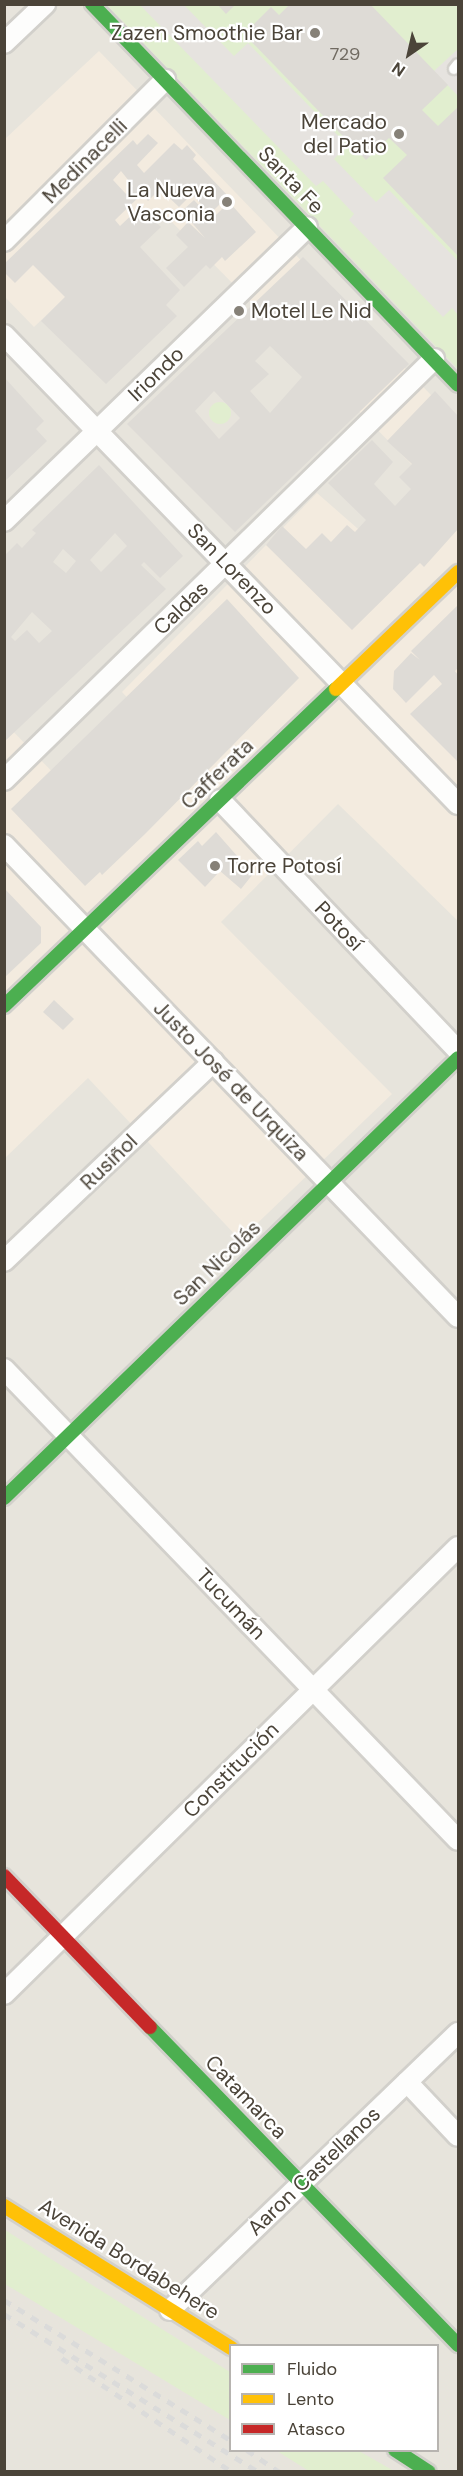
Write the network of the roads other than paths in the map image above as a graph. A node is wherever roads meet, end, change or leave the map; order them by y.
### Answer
1 (45, 4) edge
2 (92, 4) edge
3 (4, 43) edge
4 (165, 80) junction
5 (306, 227) junction
6 (4, 241) edge
7 (4, 334) edge
8 (434, 359) junction
9 (459, 385) edge
10 (98, 430) junction
11 (4, 521) edge
12 (226, 563) junction
13 (459, 572) edge
14 (342, 682) junction
15 (4, 780) edge
16 (220, 800) junction
17 (459, 804) edge
18 (4, 845) edge
19 (85, 929) junction
20 (4, 1006) edge
21 (459, 1051) edge
22 (459, 1058) edge
23 (213, 1062) junction
24 (330, 1184) junction
25 (4, 1261) edge
26 (459, 1317) edge
27 (4, 1369) edge
28 (68, 1435) junction
29 (4, 1498) edge
30 (459, 1547) edge
31 (313, 1689) junction
32 (459, 1840) edge
33 (4, 1876) edge
34 (63, 1937) junction
35 (4, 1994) edge
36 (459, 2033) edge
37 (407, 2082) junction
38 (459, 2136) edge
39 (301, 2184) junction
40 (4, 2206) edge
41 (170, 2310) junction
42 (459, 2345) edge
43 (229, 2347) edge
44 (397, 2452) edge
45 (429, 2472) edge

1 - 3 street
2 - 4 street, Santa Fe
4 - 5 street, Santa Fe
4 - 6 street, Medinacelli
5 - 8 street, Santa Fe
5 - 10 street, Iriondo
7 - 10 street, San Lorenzo
8 - 9 street, Santa Fe
8 - 12 street, Caldas
10 - 11 street, Iriondo
10 - 12 street, San Lorenzo
12 - 14 street, San Lorenzo
12 - 15 street, Caldas
13 - 14 street, Cafferata
14 - 16 street, Cafferata
14 - 17 street, San Lorenzo
16 - 19 street, Cafferata
16 - 21 street, Potosí
18 - 19 street, Justo José de Urquiza
19 - 20 street, Cafferata
19 - 23 street, Justo José de Urquiza
22 - 24 street, San Nicolás
23 - 24 street, Justo José de Urquiza
23 - 25 street, Rusiñol
24 - 26 street, Justo José de Urquiza
24 - 28 street, San Nicolás
27 - 28 street, Tucumán
28 - 29 street, San Nicolás
28 - 31 street, Tucumán
30 - 31 street, Constitución
31 - 32 street, Tucumán
31 - 34 street, Constitución
33 - 34 street, Catamarca
34 - 35 street, Constitución
34 - 39 street, Catamarca
36 - 37 street, Aaron Castellanos
37 - 38 street
37 - 39 street, Aaron Castellanos
39 - 41 street, Aaron Castellanos
39 - 42 street, Catamarca
40 - 41 street, Avenida Bordabehere
41 - 43 street, Avenida Bordabehere
44 - 45 street

